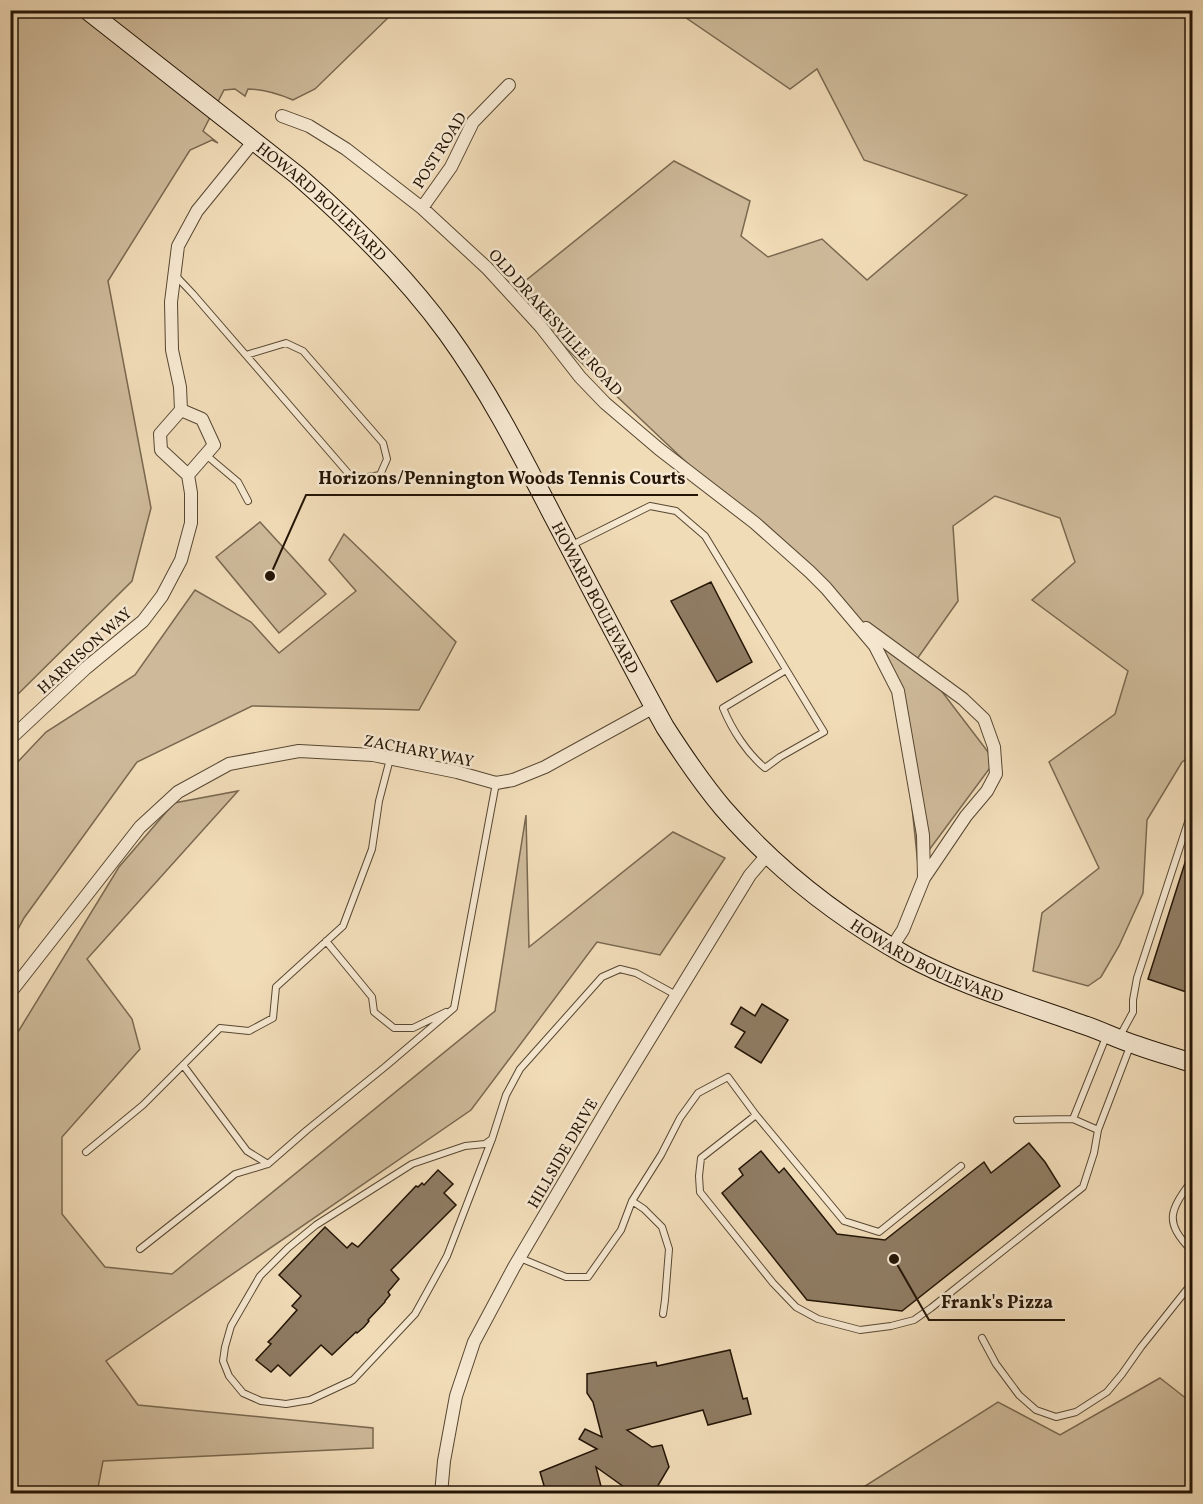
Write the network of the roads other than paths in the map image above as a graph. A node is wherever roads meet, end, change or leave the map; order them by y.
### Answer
1 (87, 10) edge
2 (509, 85) dead end
3 (282, 116) dead end
4 (253, 142) junction
5 (422, 208) junction
6 (174, 274) junction
7 (246, 355) junction
8 (181, 410) junction
9 (206, 455) junction
10 (188, 475) junction
11 (248, 501) dead end
12 (569, 546) junction
13 (848, 614) junction
14 (786, 670) junction
15 (654, 707) junction
16 (10, 738) edge
17 (390, 759) junction
18 (496, 783) junction
19 (1192, 810) edge
20 (768, 854) junction
21 (924, 878) junction
22 (326, 941) junction
23 (892, 947) junction
24 (10, 993) edge
25 (676, 995) junction
26 (454, 1008) junction
27 (1119, 1039) junction
28 (1192, 1063) edge
29 (183, 1065) junction
30 (756, 1115) junction
31 (1072, 1119) junction
32 (1017, 1120) dead end
33 (1098, 1130) junction
34 (492, 1139) junction
35 (86, 1152) dead end
36 (268, 1164) junction
37 (961, 1166) dead end
38 (1192, 1180) edge
39 (632, 1201) junction
40 (140, 1249) dead end
41 (1192, 1251) edge
42 (520, 1258) junction
43 (1192, 1283) edge
44 (663, 1314) dead end
45 (982, 1338) dead end
46 (441, 1494) edge

1 - 4 main road, HOWARD BOULEVARD
2 - 5 street, POST ROAD
3 - 5 street, OLD DRAKESVILLE ROAD
4 - 6 street
4 - 12 main road, HOWARD BOULEVARD
5 - 13 street, OLD DRAKESVILLE ROAD
6 - 7 lane
6 - 8 street
7 - 7 lane
8 - 9 street
8 - 10 street
9 - 10 street
9 - 11 lane
10 - 16 street, HARRISON WAY
12 - 14 lane
12 - 15 main road, HOWARD BOULEVARD
13 - 21 street, OLD DRAKESVILLE ROAD
13 - 21 street, OLD DRAKESVILLE ROAD
14 - 14 lane
15 - 18 street
15 - 20 main road, HOWARD BOULEVARD
17 - 18 street, ZACHARY WAY
17 - 22 lane
17 - 24 street, ZACHARY WAY
18 - 26 lane
19 - 27 lane
20 - 23 main road, HOWARD BOULEVARD
20 - 25 street, HILLSIDE DRIVE
21 - 23 street, OLD DRAKESVILLE ROAD
22 - 26 lane
22 - 29 lane
23 - 27 main road, HOWARD BOULEVARD
25 - 34 lane
25 - 42 street, HILLSIDE DRIVE
26 - 36 lane
27 - 28 main road, HOWARD BOULEVARD
27 - 31 lane
27 - 33 lane
29 - 35 lane
29 - 36 lane
30 - 33 lane
30 - 37 lane
30 - 39 lane
31 - 32 lane
31 - 33 lane
34 - 34 lane
36 - 40 lane
38 - 41 lane
39 - 42 lane
39 - 44 lane
42 - 46 street, HILLSIDE DRIVE
43 - 45 lane

